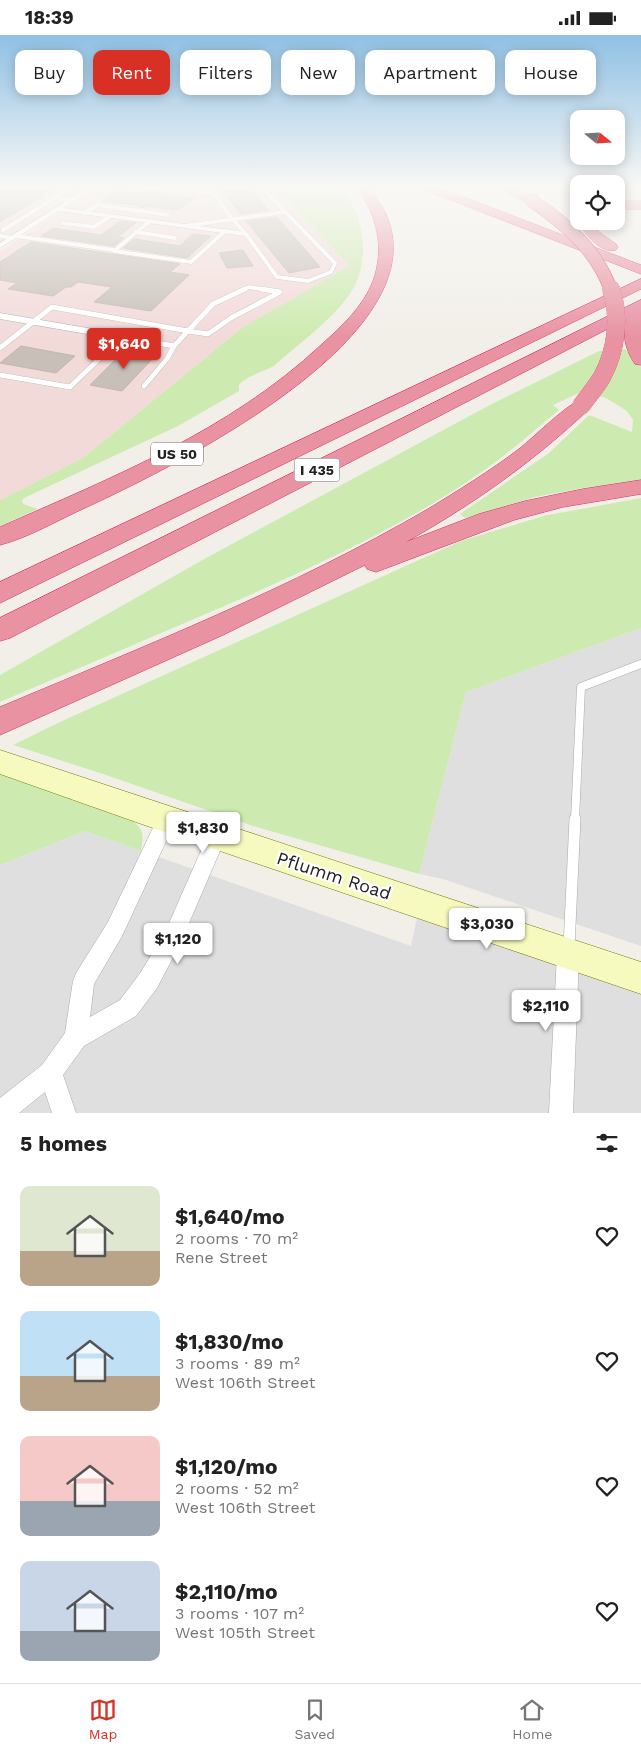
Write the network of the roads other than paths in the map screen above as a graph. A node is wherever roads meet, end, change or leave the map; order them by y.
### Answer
1 (12, 238) edge
2 (40, 238) edge
3 (129, 238) edge
4 (219, 238) edge
5 (249, 238) edge
6 (310, 238) edge
7 (385, 238) edge
8 (559, 238) edge
9 (581, 238) edge
10 (588, 238) edge
11 (600, 238) edge
12 (0, 246) edge
13 (611, 247) junction
14 (114, 249) junction
15 (641, 258) edge
16 (641, 270) edge
17 (636, 296) edge
18 (0, 316) edge
19 (33, 322) junction
20 (188, 331) junction
21 (107, 335) junction
22 (122, 337) joint
23 (174, 346) junction
24 (0, 348) edge
25 (641, 360) edge
26 (0, 375) edge
27 (144, 386) dead end
28 (641, 487) edge
29 (0, 537) edge
30 (0, 593) edge
31 (284, 595) junction
32 (0, 630) edge
33 (641, 664) edge
34 (0, 721) edge
35 (0, 762) edge
36 (167, 820) junction
37 (217, 837) junction
38 (568, 954) junction
39 (641, 978) edge
40 (76, 1038) junction
41 (50, 1073) junction
42 (0, 1113) edge
43 (64, 1113) edge
44 (561, 1113) edge

1 - 12 street
2 - 14 lane
3 - 14 lane
4 - 14 lane
5 - 6 lane
7 - 29 highway, US 50
8 - 16 highway
9 - 31 highway, bridge
10 - 13 highway
11 - 13 highway
13 - 15 highway
17 - 25 highway
17 - 30 highway, I 435
17 - 32 highway, I 435
18 - 19 street
19 - 20 lane
19 - 21 street
19 - 24 lane
20 - 20 lane
20 - 23 lane
21 - 22 street
21 - 26 lane
22 - 23 lane
23 - 27 lane
28 - 31 highway
31 - 34 highway
33 - 38 lane
35 - 36 main road, Pflumm Road
36 - 37 main road, Pflumm Road
36 - 40 street
37 - 38 main road, Pflumm Road
37 - 40 street
38 - 39 main road, Pflumm Road
38 - 44 street
40 - 41 street
41 - 42 street
41 - 43 street

